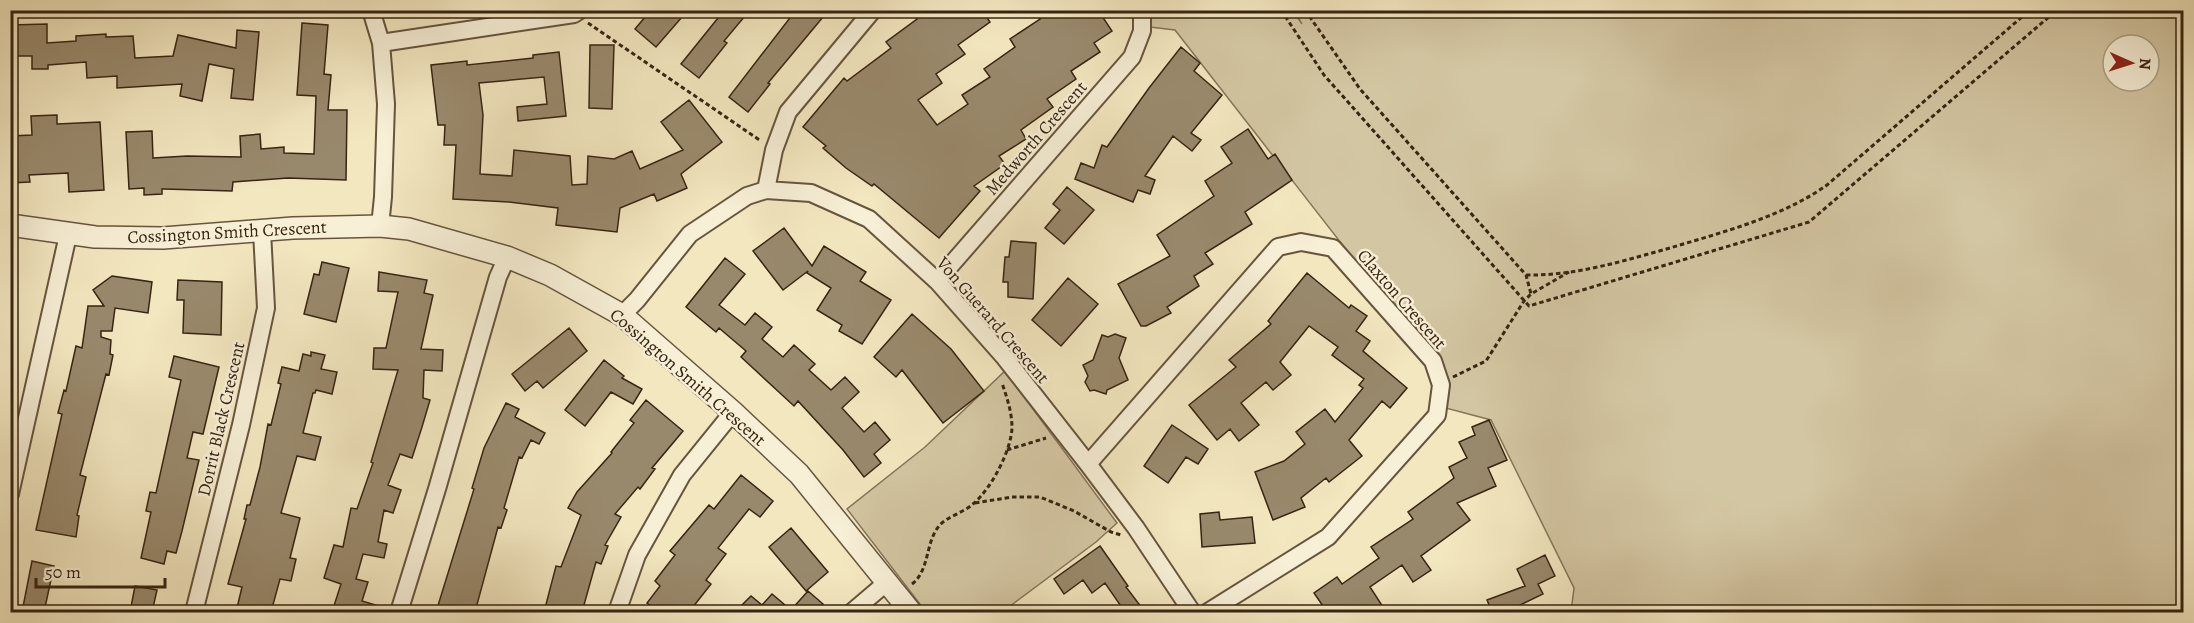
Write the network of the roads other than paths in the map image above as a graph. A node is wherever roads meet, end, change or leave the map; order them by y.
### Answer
1 (371, 10) edge
2 (873, 10) edge
3 (1142, 10) edge
4 (577, 12) edge
5 (381, 43) junction
6 (766, 190) junction
7 (10, 225) edge
8 (380, 226) junction
9 (262, 231) junction
10 (68, 235) junction
11 (507, 257) junction
12 (938, 281) junction
13 (622, 315) junction
14 (733, 412) junction
15 (15, 451) edge
16 (1088, 464) junction
17 (10, 494) edge
18 (886, 583) junction
19 (913, 603) edge
20 (194, 612) edge
21 (399, 612) edge
22 (617, 612) edge
23 (852, 612) edge
24 (1192, 612) edge
25 (1208, 612) edge

1 - 5 street
2 - 6 street
3 - 12 street, Medworth Crescent
4 - 5 street
5 - 8 street
6 - 12 street, Von Guerard Crescent
6 - 13 street, Von Guerard Crescent
7 - 10 street, Cossington Smith Crescent
8 - 9 street, Cossington Smith Crescent
8 - 11 street, Cossington Smith Crescent
9 - 10 street, Cossington Smith Crescent
9 - 20 street, Dorrit Black Crescent
10 - 15 street
11 - 13 street, Cossington Smith Crescent
11 - 21 street
12 - 16 street, Von Guerard Crescent
13 - 14 street, Cossington Smith Crescent
14 - 18 street, Cossington Smith Crescent
14 - 22 street
15 - 17 street
16 - 24 street, Von Guerard Crescent
16 - 25 street, Claxton Crescent
18 - 19 street, Cossington Smith Crescent
18 - 23 street

